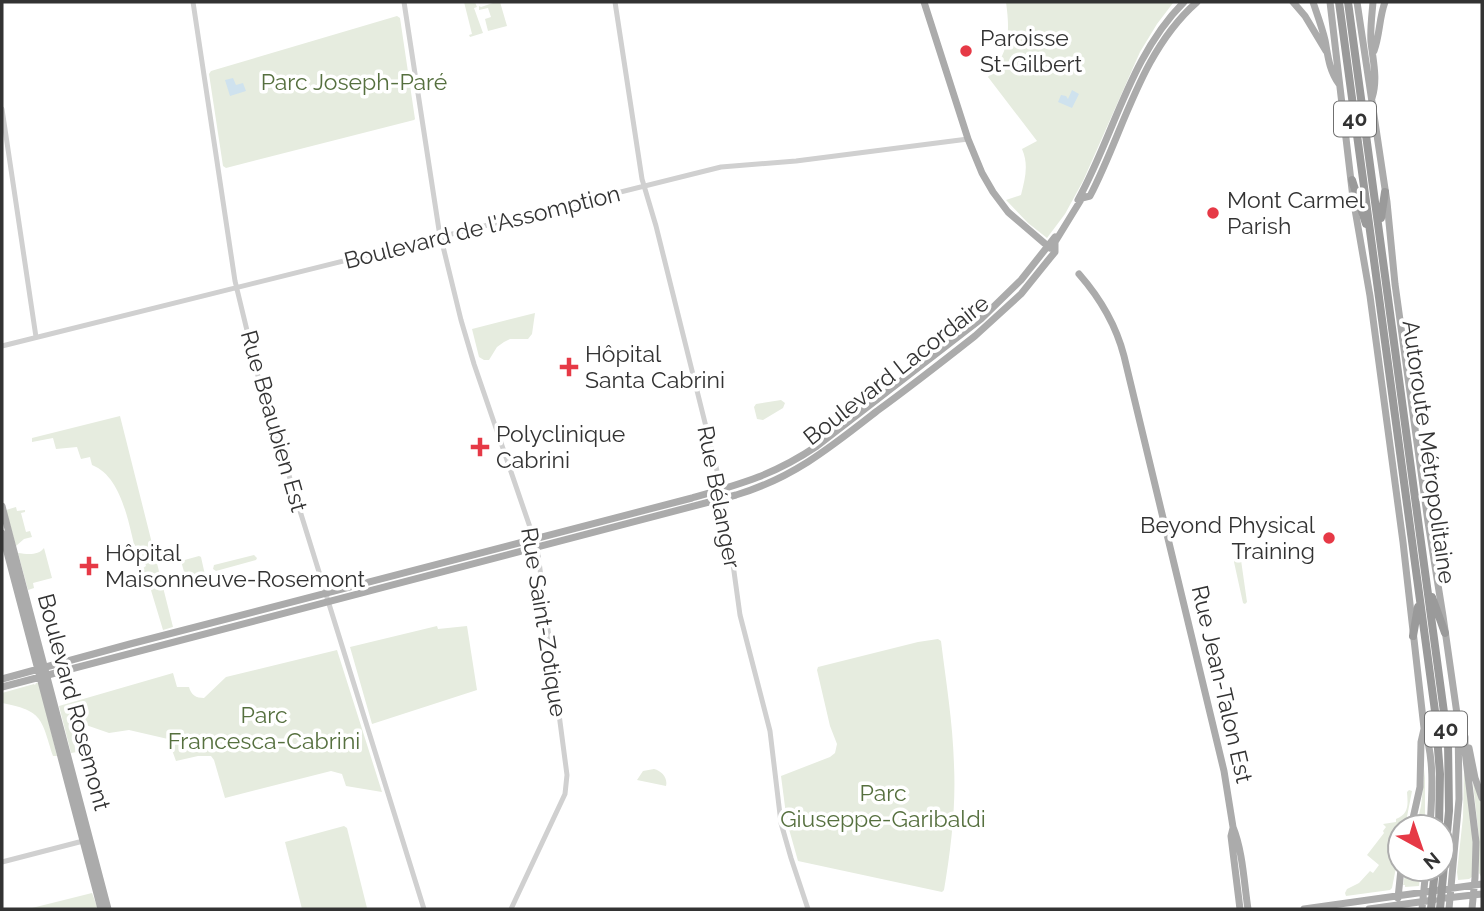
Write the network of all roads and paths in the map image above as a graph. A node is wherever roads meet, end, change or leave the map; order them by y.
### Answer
1 (193, 2) edge
2 (404, 2) edge
3 (615, 2) edge
4 (924, 2) edge
5 (1184, 2) edge
6 (1197, 2) edge
7 (1293, 2) edge
8 (1313, 2) edge
9 (1330, 2) edge
10 (1339, 2) edge
11 (1348, 2) edge
12 (1357, 2) edge
13 (1373, 2) edge
14 (1385, 2) edge
15 (1374, 51) junction
16 (1326, 52) junction
17 (1339, 84) junction
18 (1372, 99) junction
19 (2, 108) edge
20 (968, 139) junction
21 (1352, 180) junction
22 (645, 186) junction
23 (1385, 192) junction
24 (1375, 236) junction
25 (441, 237) junction
26 (1048, 247) junction
27 (1055, 252) junction
28 (1079, 274) dead end
29 (237, 288) junction
30 (36, 337) junction
31 (2, 346) edge
32 (721, 490) junction
33 (724, 499) junction
34 (2, 506) edge
35 (2, 533) edge
36 (534, 539) junction
37 (536, 548) junction
38 (458, 563) junction
39 (1427, 581) junction
40 (1420, 597) junction
41 (327, 598) junction
42 (1445, 633) junction
43 (1413, 636) junction
44 (130, 644) junction
45 (133, 653) junction
46 (43, 672) junction
47 (2, 679) edge
48 (2, 687) edge
49 (1458, 721) junction
50 (1424, 728) junction
51 (1465, 737) junction
52 (1482, 798) edge
53 (1414, 813) edge
54 (1430, 813) edge
55 (1439, 813) edge
56 (1447, 813) edge
57 (1455, 813) edge
58 (1233, 827) junction
59 (87, 840) junction
60 (2, 862) edge
61 (1399, 883) edge
62 (1436, 883) edge
63 (1437, 883) edge
64 (1439, 883) edge
65 (1478, 884) edge
66 (1473, 894) junction
67 (1482, 894) edge
68 (1398, 895) junction
69 (1397, 907) edge
70 (101, 909) edge
71 (108, 909) edge
72 (425, 909) edge
73 (511, 909) edge
74 (808, 909) edge
75 (1240, 909) edge
76 (1248, 909) edge
77 (1304, 909) edge
78 (1369, 909) edge
79 (1422, 909) edge
80 (1431, 909) edge
81 (1444, 909) edge
82 (1472, 909) edge

1 - 29 street, Rue Beaubien Est
2 - 25 street, Rue Saint-Zotique
3 - 22 street, Rue Bélanger
4 - 20 main road
5 - 26 main road, Boulevard Lacordaire
6 - 27 main road, Boulevard Lacordaire
7 - 16 main road
8 - 16 main road
9 - 17 main road
10 - 24 highway, Autoroute Métropolitaine / 40
11 - 24 highway, Autoroute Métropolitaine / 40
12 - 18 main road
13 - 15 main road
14 - 15 main road
15 - 18 main road
16 - 17 main road
17 - 21 main road
18 - 23 main road
19 - 30 street
20 - 22 street, Boulevard de l'Assomption
20 - 26 main road
21 - 24 highway
21 - 43 main road
22 - 25 street, Boulevard de l'Assomption
22 - 32 street, Rue Bélanger
23 - 24 highway
23 - 42 main road
24 - 39 highway, Autoroute Métropolitaine / 40
24 - 40 highway, Autoroute Métropolitaine / 40
25 - 29 street, Boulevard de l'Assomption
25 - 36 street, Rue Saint-Zotique
26 - 27 main road
26 - 32 main road, Boulevard Lacordaire
27 - 33 main road, Boulevard Lacordaire
28 - 58 main road, Rue Jean-Talon Est
29 - 30 street, Boulevard de l'Assomption
29 - 41 street, Rue Beaubien Est
30 - 31 street, Boulevard de l'Assomption
32 - 33 street, Rue Bélanger
32 - 36 main road, Boulevard Lacordaire
33 - 37 main road, Boulevard Lacordaire
33 - 74 street, Rue Bélanger
34 - 46 main road, Boulevard Rosemont
35 - 46 main road, Boulevard Rosemont
36 - 37 street, Rue Saint-Zotique
36 - 38 main road, Boulevard Lacordaire
37 - 38 main road, Boulevard Lacordaire
37 - 73 street, Rue Saint-Zotique
38 - 41 main road
39 - 42 highway
39 - 56 highway, Autoroute Métropolitaine / 40
40 - 43 highway
40 - 55 highway, Autoroute Métropolitaine / 40
41 - 44 main road
41 - 45 main road
41 - 72 street, Rue Beaubien Est
42 - 49 main road
43 - 50 main road
44 - 45 main road
44 - 46 main road
45 - 46 main road
46 - 47 main road
46 - 48 main road
46 - 59 main road, Boulevard Rosemont
49 - 51 main road
49 - 57 main road
50 - 53 main road
50 - 54 main road
51 - 52 main road
51 - 65 main road
58 - 75 main road, Rue Jean-Talon Est
58 - 76 main road, Rue Jean-Talon Est
59 - 60 street
59 - 70 main road, Boulevard Rosemont
59 - 71 main road, Boulevard Rosemont
61 - 68 main road
62 - 79 main road
63 - 80 highway, Autoroute Métropolitaine / 40
64 - 81 highway, Autoroute Métropolitaine / 40
65 - 66 main road
65 - 68 main road
66 - 67 main road
66 - 69 main road
66 - 82 main road
68 - 69 main road
68 - 77 main road
69 - 78 main road

